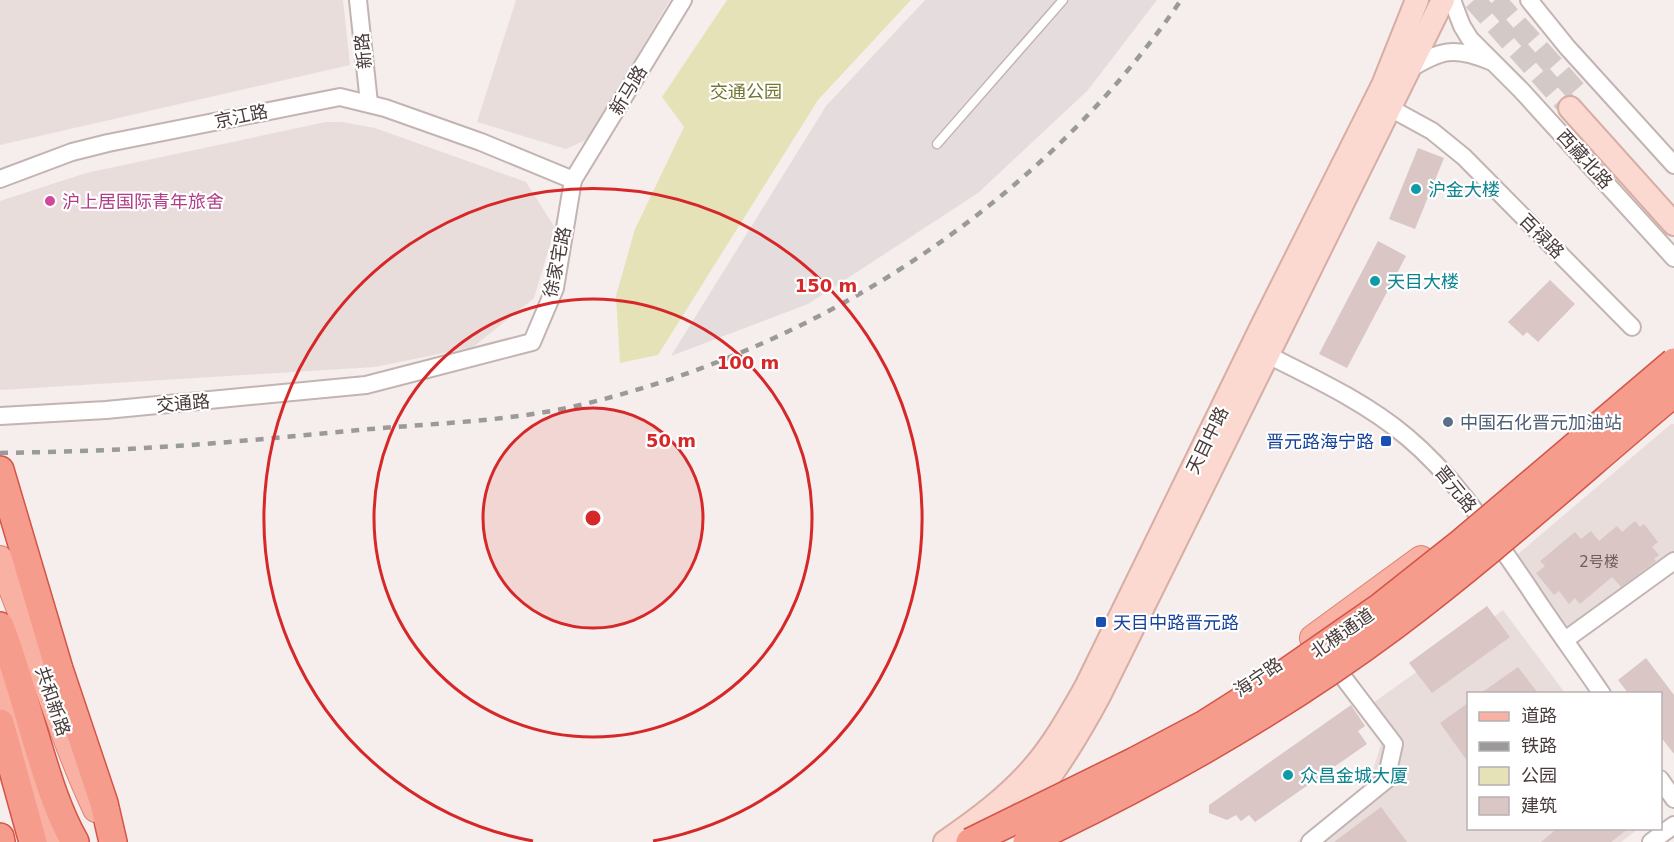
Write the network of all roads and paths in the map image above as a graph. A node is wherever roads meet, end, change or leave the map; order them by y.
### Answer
1 (358, 0) edge
2 (683, 0) edge
3 (1063, 0) edge
4 (1417, 0) edge
5 (1443, 0) edge
6 (1452, 0) edge
7 (1460, 0) edge
8 (1529, 0) edge
9 (1459, 19) junction
10 (1494, 62) junction
11 (1408, 70) junction
12 (369, 103) junction
13 (1390, 108) junction
14 (937, 144) dead end
15 (1674, 165) edge
16 (0, 179) edge
17 (573, 180) junction
18 (1674, 201) edge
19 (1674, 224) edge
20 (1674, 258) edge
21 (1632, 327) dead end
22 (1260, 351) junction
23 (1674, 353) edge
24 (1674, 362) edge
25 (366, 385) joint
26 (1674, 393) edge
27 (1674, 400) edge
28 (0, 416) edge
29 (0, 470) edge
30 (1478, 516) junction
31 (1501, 548) junction
32 (0, 558) edge
33 (1674, 561) edge
34 (0, 626) edge
35 (1565, 640) junction
36 (1340, 673) junction
37 (0, 674) edge
38 (1601, 692) edge
39 (0, 723) edge
40 (1662, 782) edge
41 (1674, 799) edge
42 (1028, 804) junction
43 (1674, 825) edge
44 (0, 837) edge
45 (1, 842) edge
46 (33, 842) edge
47 (52, 842) edge
48 (75, 842) edge
49 (112, 842) edge
50 (945, 842) edge
51 (953, 842) edge
52 (970, 842) edge
53 (990, 842) edge
54 (1027, 842) edge
55 (1042, 842) edge
56 (1310, 842) edge
57 (1651, 842) edge

1 - 12 street, 新路
2 - 17 street, 新马路
3 - 14 lane
4 - 22 main road, 天目中路
5 - 11 main road, 天目中路
6 - 9 street, 西藏北路
7 - 9 street
8 - 15 street
9 - 10 street, 西藏北路
10 - 11 street
10 - 20 street, 西藏北路
11 - 13 main road, 天目中路
12 - 16 street, 京江路
12 - 17 street, 京江路
13 - 21 street, 百禄路
13 - 22 main road, 天目中路
17 - 25 street, 徐家宅路
18 - 19 main road, 西藏北路
22 - 30 street, 晋元路
22 - 42 main road, 天目中路
22 - 50 main road, 天目中路
23 - 30 main road, 海宁路
24 - 52 highway, 北横通道, bridge
25 - 28 street, 交通路
26 - 54 highway, 北横通道, bridge
27 - 31 main road
29 - 49 highway
30 - 31 street, 晋元路
30 - 42 main road, 海宁路
31 - 35 street, 晋元路
31 - 36 main road
32 - 49 main road, 共和新路
33 - 35 street
34 - 48 highway
35 - 38 street, 晋元路
36 - 55 main road
36 - 56 street
37 - 47 main road
39 - 46 highway
40 - 41 street
42 - 51 main road, 海宁路
42 - 53 main road, 天目中路
43 - 57 street
44 - 45 highway

